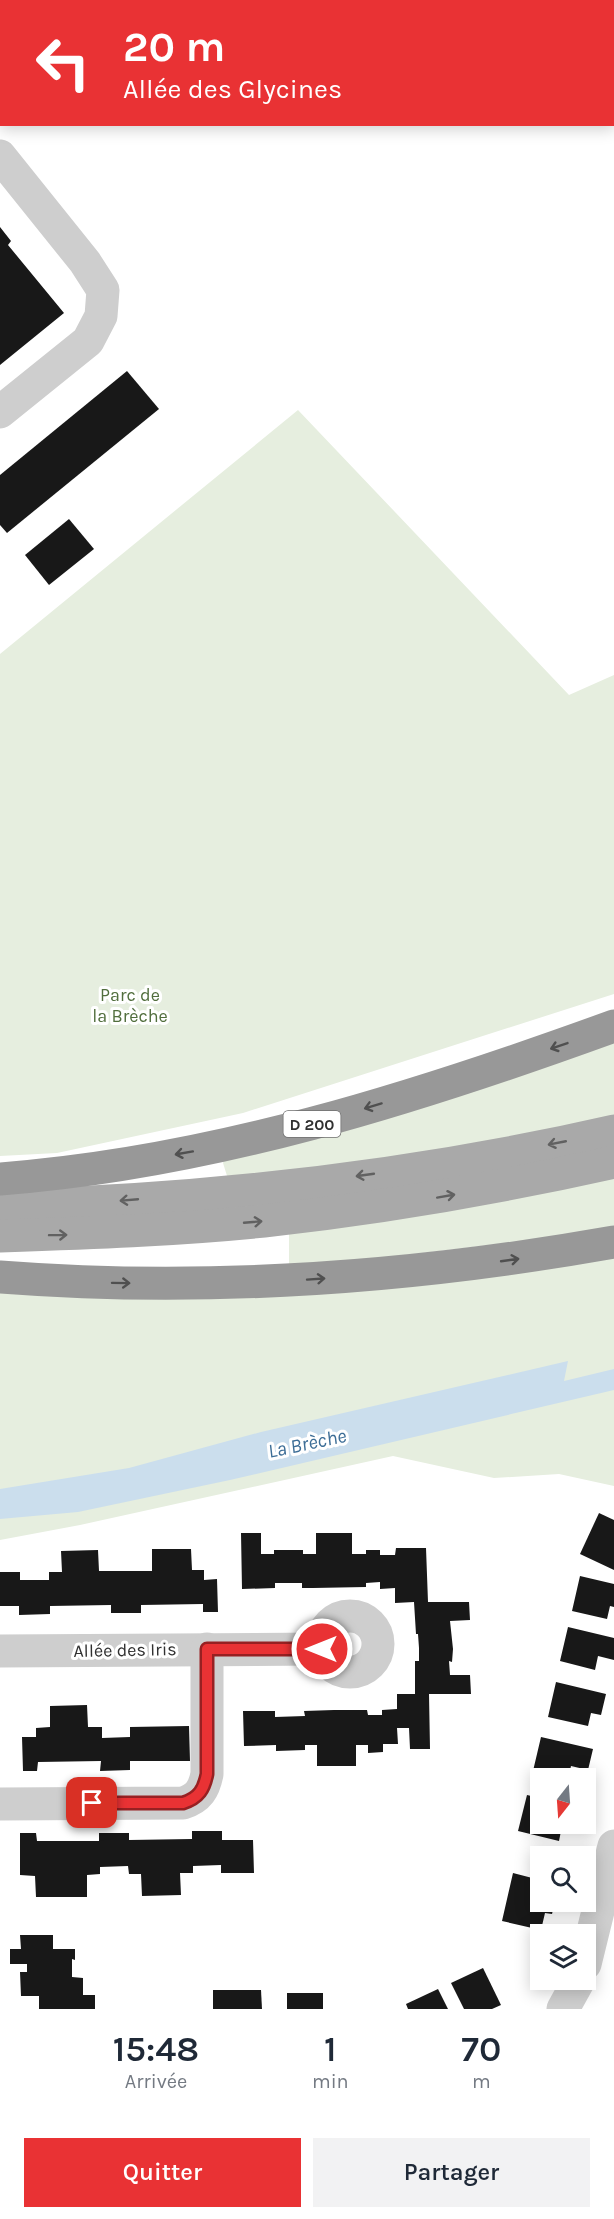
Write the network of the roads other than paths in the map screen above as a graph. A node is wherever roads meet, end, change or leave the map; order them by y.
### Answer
1 (0, 156) edge
2 (0, 412) edge
3 (614, 1026) edge
4 (614, 1131) edge
5 (614, 1162) edge
6 (0, 1179) edge
7 (0, 1206) edge
8 (0, 1236) edge
9 (614, 1242) edge
10 (0, 1277) edge
11 (207, 1649) junction
12 (322, 1649) dead end
13 (0, 1651) edge
14 (0, 1804) edge
15 (614, 1846) edge
16 (595, 1924) edge
17 (573, 1990) edge
18 (563, 2009) edge

1 - 2 street
3 -> 6 highway, D 200
4 -> 7 main road
8 -> 5 main road
10 -> 9 highway
11 - 12 street, Allée des Iris
11 - 13 street, Allée des Iris
11 - 14 street
15 - 16 street
17 - 18 street

